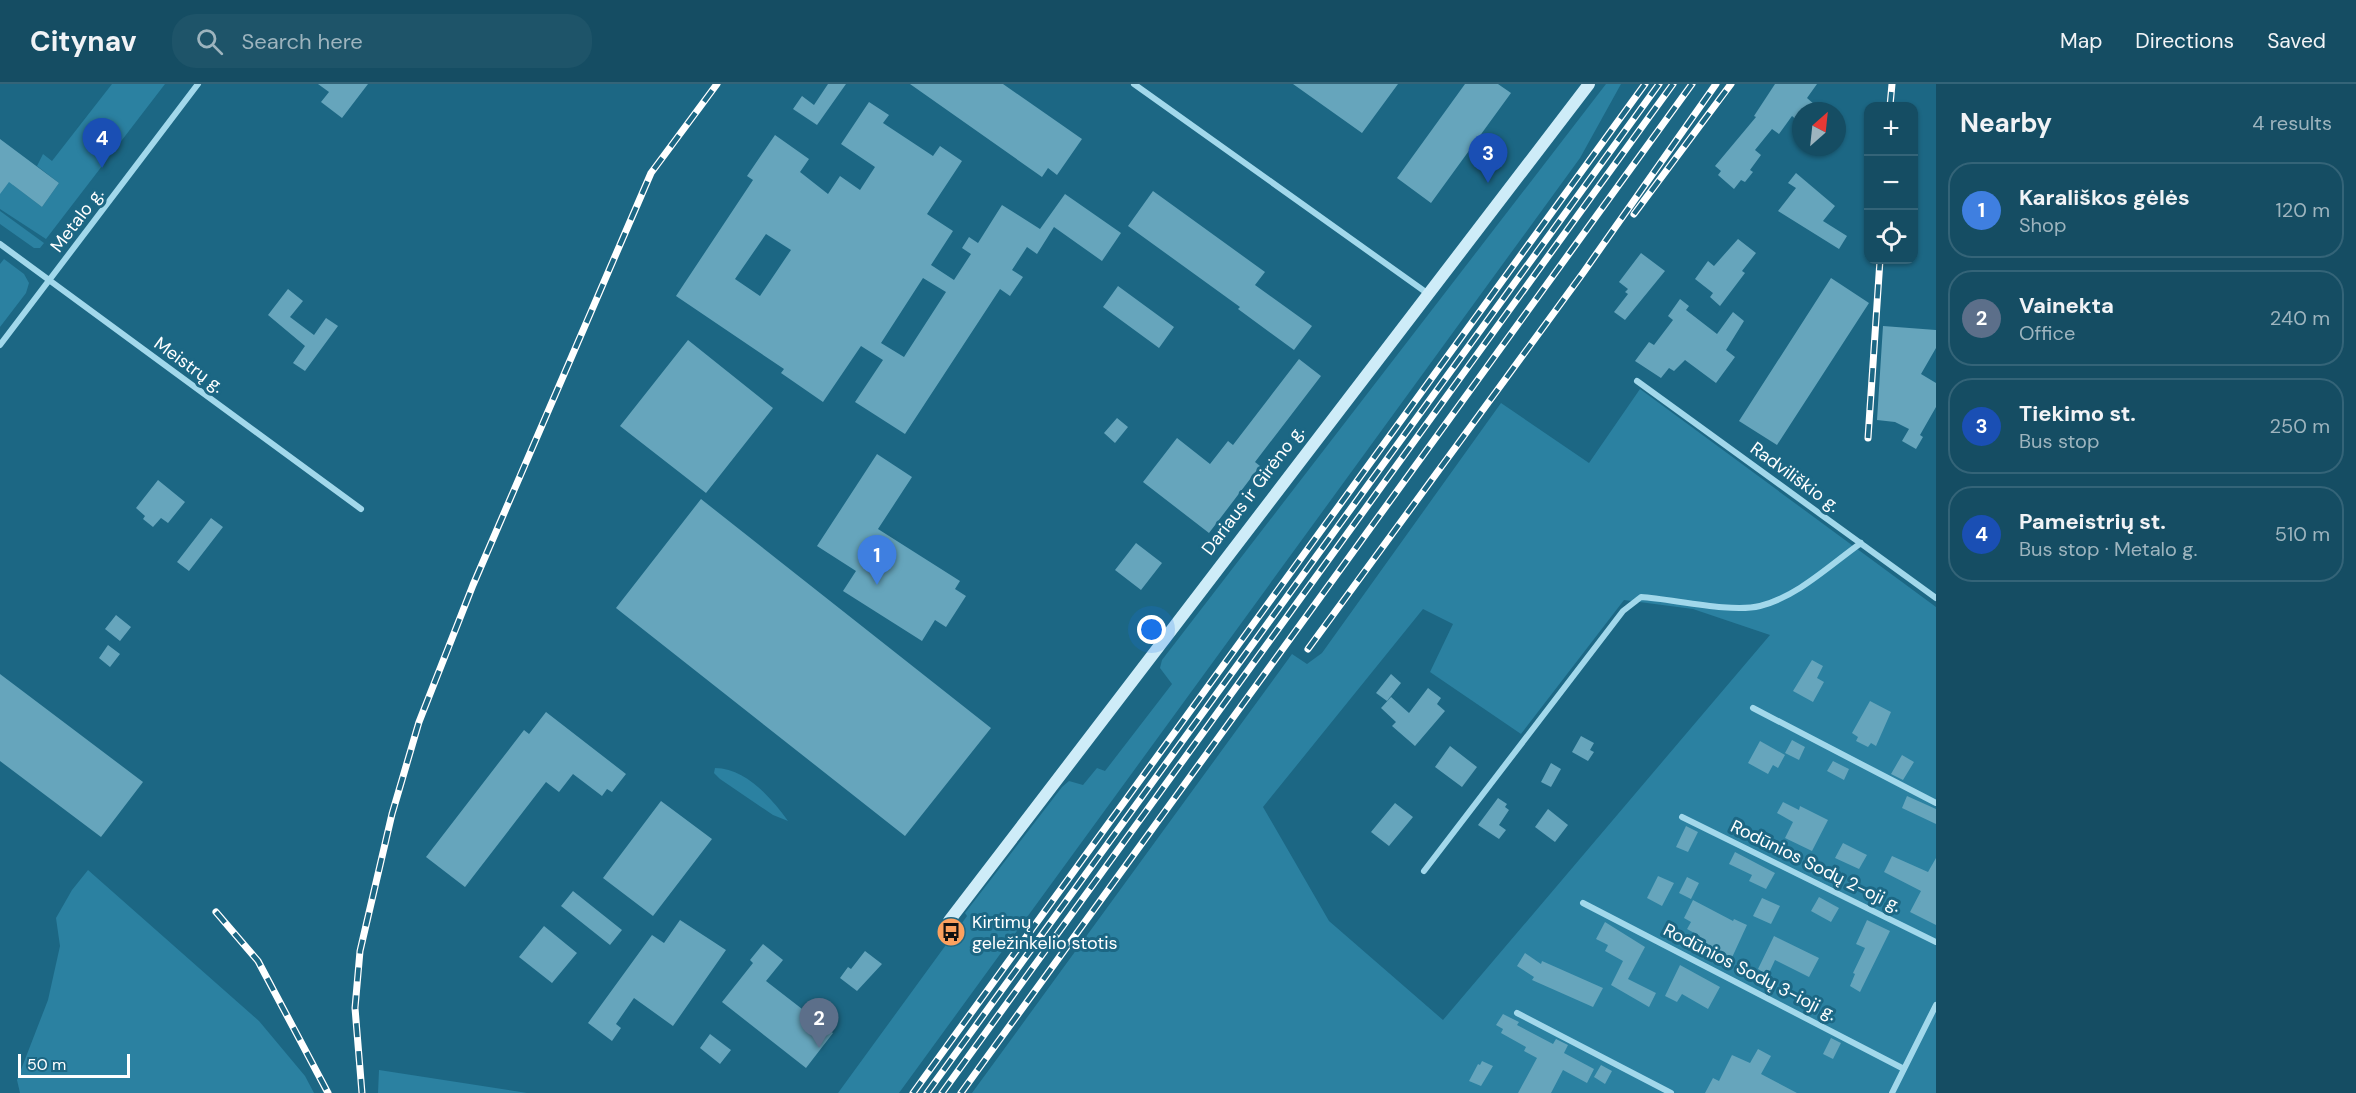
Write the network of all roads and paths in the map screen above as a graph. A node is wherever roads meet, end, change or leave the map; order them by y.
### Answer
1 (198, 84) edge
2 (1134, 84) edge
3 (1589, 84) edge
4 (0, 244) edge
5 (50, 281) junction
6 (1427, 293) junction
7 (0, 345) edge
8 (1637, 381) dead end
9 (361, 509) dead end
10 (1861, 543) junction
11 (1936, 598) edge
12 (1753, 708) dead end
13 (1936, 803) edge
14 (1682, 817) dead end
15 (1424, 871) dead end
16 (1583, 903) dead end
17 (949, 921) dead end
18 (1936, 942) edge
19 (1936, 1005) edge
20 (1517, 1013) dead end
21 (1904, 1069) junction
22 (1671, 1093) edge
23 (1892, 1093) edge

1 - 5 street, Metalo g.
2 - 6 street
3 - 6 street, Dariaus ir Girėno g.
4 - 5 street, Meistrų g.
5 - 7 street, Metalo g.
5 - 9 street, Meistrų g.
6 - 17 street, Dariaus ir Girėno g.
8 - 10 street, Radviliškio g.
10 - 11 street, Radviliškio g.
10 - 15 street
12 - 13 street
14 - 18 street, Rodūnios Sodų 2-oji g.
16 - 21 street, Rodūnios Sodų 3-ioji g.
19 - 21 street
20 - 22 street
21 - 23 street

